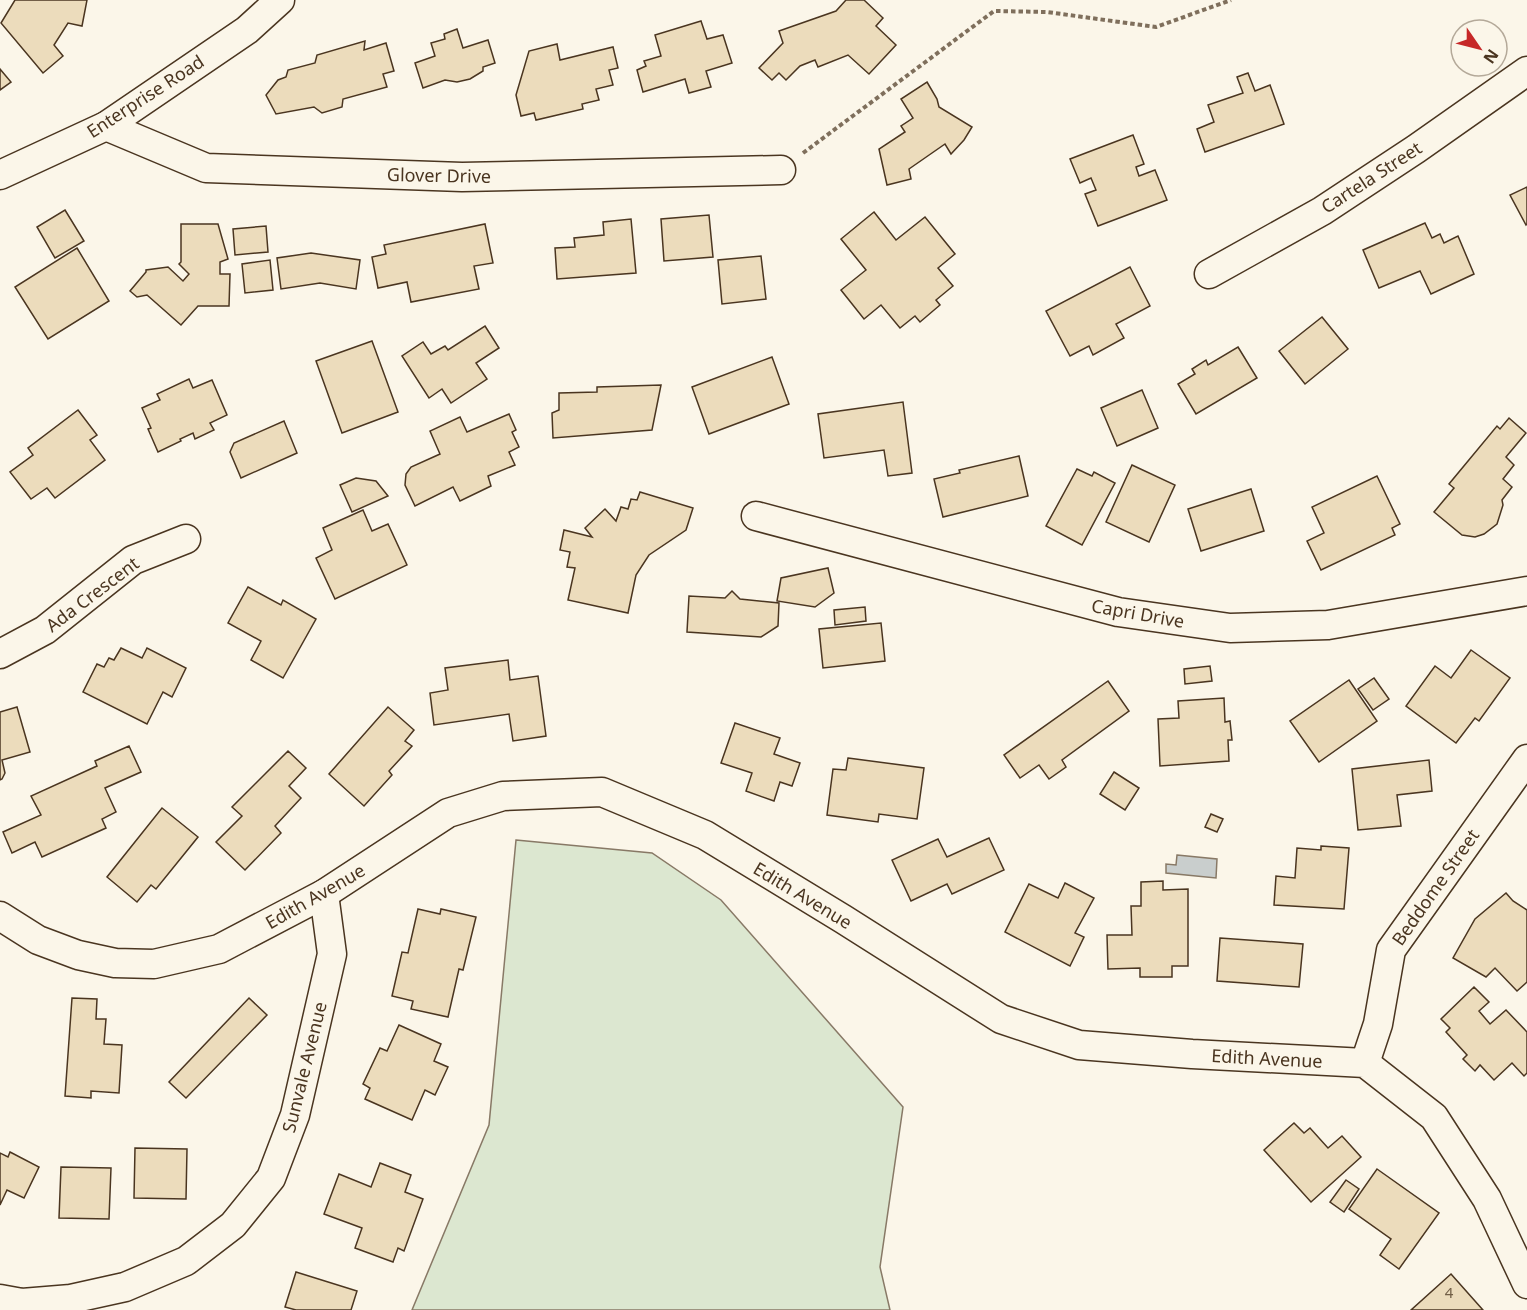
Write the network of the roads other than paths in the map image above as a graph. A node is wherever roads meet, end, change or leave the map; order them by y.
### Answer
1 (280, 0) edge
2 (1527, 71) edge
3 (106, 126) junction
4 (781, 170) road end
5 (0, 175) edge
6 (1209, 274) dead end
7 (756, 516) dead end
8 (186, 539) dead end
9 (1527, 591) edge
10 (0, 654) edge
11 (1527, 759) edge
12 (324, 894) junction
13 (0, 916) edge
14 (1365, 1063) junction
15 (1527, 1284) edge
16 (0, 1299) edge

1 - 3 street, Enterprise Road
2 - 6 street, Cartela Street
3 - 4 street, Glover Drive
3 - 5 street, Enterprise Road
7 - 9 street, Capri Drive
8 - 10 street, Ada Crescent
11 - 14 street, Beddome Street
12 - 13 street, Edith Avenue
12 - 14 street, Edith Avenue
12 - 16 street, Sunvale Avenue
14 - 15 street

